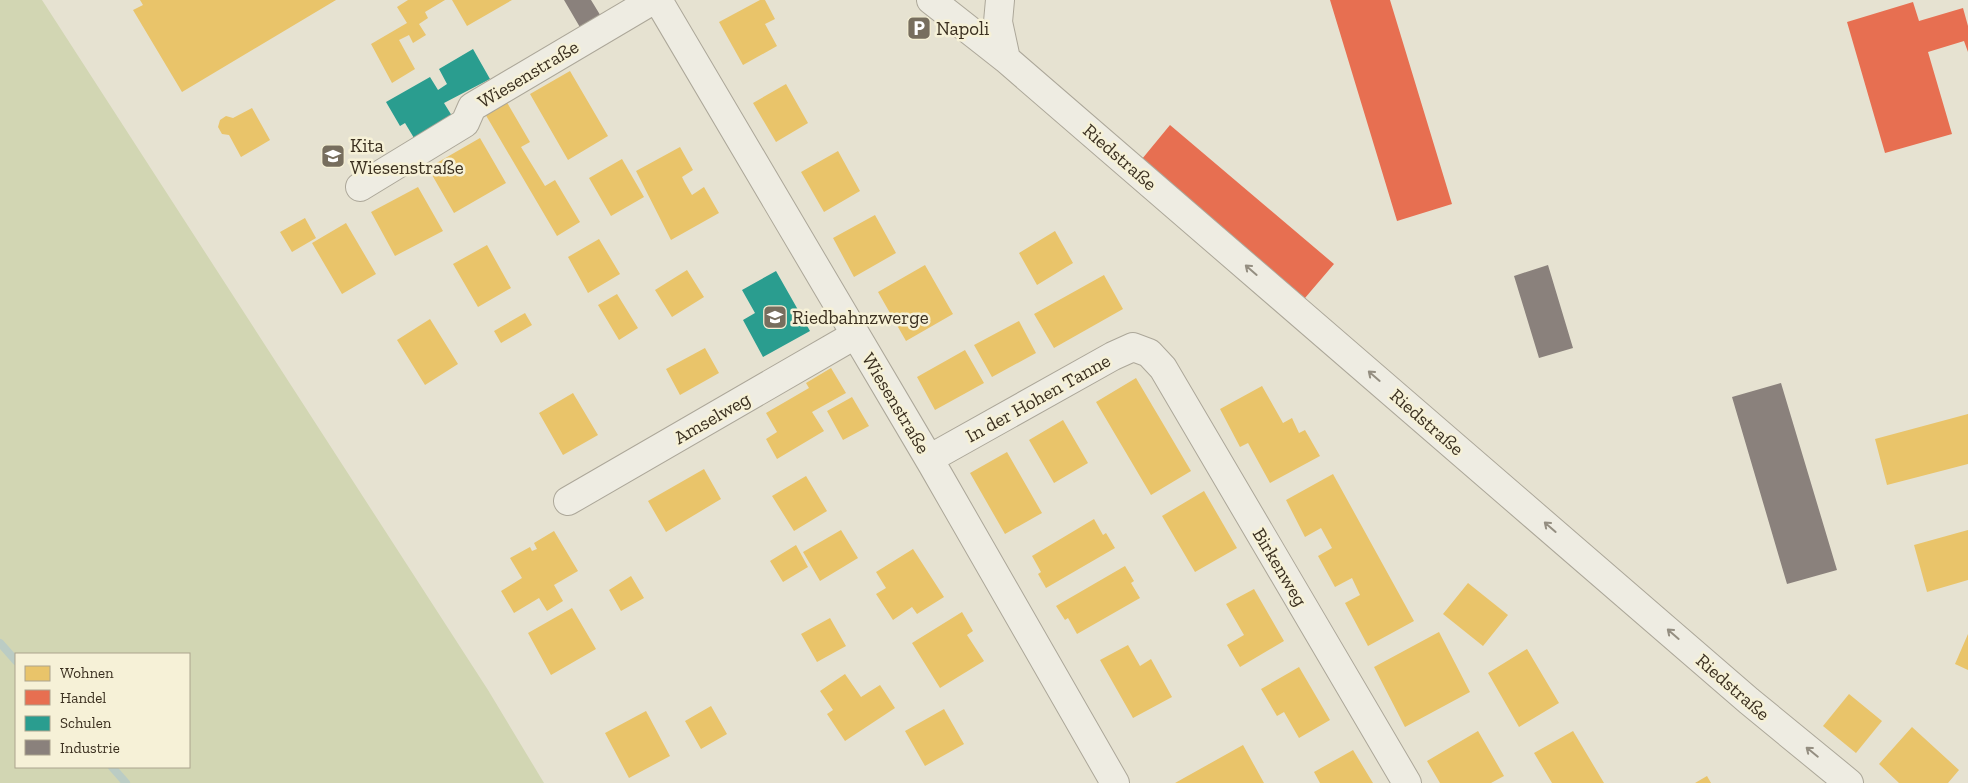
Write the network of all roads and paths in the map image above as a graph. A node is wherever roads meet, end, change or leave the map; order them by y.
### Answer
1 (653, 0) edge
2 (658, 0) edge
3 (931, 0) edge
4 (1000, 0) edge
5 (1006, 59) junction
6 (360, 187) dead end
7 (856, 335) junction
8 (1149, 353) joint
9 (929, 459) junction
10 (568, 502) dead end
11 (1115, 783) edge
12 (1407, 783) edge
13 (1850, 783) edge

1 - 6 street, Wiesenstraße
2 - 7 street, Wiesenstraße
3 - 5 street, Riedstraße
4 - 5 street
13 -> 5 street, Riedstraße
7 - 9 street, Wiesenstraße
7 - 10 street, Amselweg
8 - 9 street, In der Hohen Tanne
8 - 12 street, Birkenweg
9 - 11 street, Wiesenstraße

